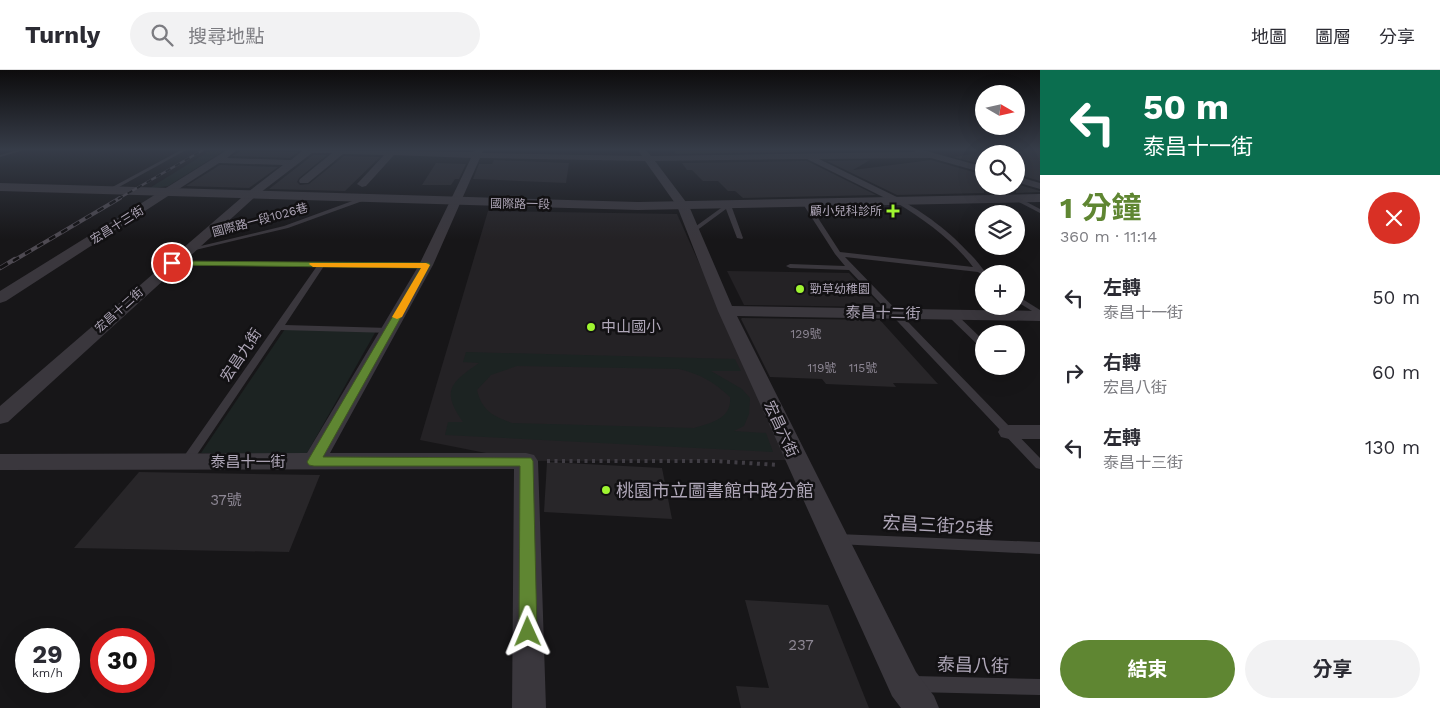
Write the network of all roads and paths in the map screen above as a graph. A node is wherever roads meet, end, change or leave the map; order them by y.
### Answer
1 (129, 180) edge
2 (188, 180) edge
3 (271, 180) edge
4 (307, 180) edge
5 (366, 180) edge
6 (466, 180) edge
7 (663, 180) edge
8 (854, 180) edge
9 (304, 182) dead end
10 (1025, 182) edge
11 (362, 184) dead end
12 (1040, 186) edge
13 (0, 187) edge
14 (108, 191) junction
15 (168, 193) junction
16 (252, 194) junction
17 (366, 198) junction
18 (1040, 198) edge
19 (1017, 199) junction
20 (456, 202) junction
21 (899, 202) junction
22 (806, 204) junction
23 (728, 205) junction
24 (682, 206) junction
25 (1040, 211) edge
26 (694, 230) junction
27 (740, 238) dead end
28 (187, 250) junction
29 (838, 254) junction
30 (172, 263) junction
31 (322, 264) junction
32 (426, 265) junction
33 (976, 265) edge
34 (790, 266) dead end
35 (853, 268) junction
36 (975, 271) edge
37 (0, 298) edge
38 (1025, 304) edge
39 (726, 311) junction
40 (893, 313) junction
41 (950, 314) junction
42 (1040, 315) edge
43 (278, 328) junction
44 (389, 331) junction
45 (975, 338) edge
46 (0, 417) edge
47 (1009, 432) junction
48 (1040, 432) edge
49 (526, 461) junction
50 (0, 462) edge
51 (186, 462) junction
52 (314, 462) junction
53 (1040, 465) edge
54 (799, 466) junction
55 (834, 538) junction
56 (1040, 548) edge
57 (904, 684) junction
58 (1040, 687) edge
59 (529, 708) edge
60 (922, 708) edge

1 - 14 lane
2 - 15 street, 宏昌十三街
3 - 16 street, 宏昌十二街
4 - 9 street
5 - 11 street
6 - 20 street
7 - 24 street, 宏昌六街
8 - 21 street
10 - 12 street
13 - 14 street, 國際路一段
14 - 15 street, 國際路一段
15 - 16 street, 國際路一段
15 - 37 street, 宏昌十三街
16 - 17 street, 國際路一段
16 - 28 street, 宏昌十二街
17 - 20 street, 國際路一段
17 - 28 lane, 國際路一段1026巷
18 - 19 street, 國際路一段
19 - 21 street, 國際路一段
19 - 25 lane
20 - 24 street, 國際路一段
20 - 32 street
21 - 22 street, 國際路一段
21 - 33 lane
22 - 23 street, 國際路一段
22 - 29 lane
23 - 24 street, 國際路一段
23 - 26 lane
23 - 27 lane
24 - 26 street, 宏昌六街
26 - 39 street, 宏昌六街
28 - 30 street, 宏昌十二街
29 - 35 lane
29 - 36 lane
30 - 31 lane
30 - 46 street, 宏昌十二街
31 - 32 lane
31 - 43 lane, 宏昌九街
32 - 44 street
34 - 35 lane
35 - 40 lane
38 - 42 lane
39 - 40 street, 泰昌十二街
39 - 54 street, 宏昌六街
40 - 41 street, 泰昌十二街
40 - 47 lane
41 - 42 street, 泰昌十二街
41 - 45 lane
43 - 44 lane
43 - 51 lane, 宏昌九街
44 - 52 street
47 - 48 street
47 - 53 lane
49 - 52 street, 泰昌十一街
49 - 54 path
49 - 59 street
50 - 51 street, 泰昌十一街
51 - 52 street, 泰昌十一街
54 - 55 street, 宏昌六街
55 - 56 lane, 宏昌三街25巷
55 - 57 street, 宏昌六街
57 - 58 lane, 泰昌八街
57 - 60 street, 宏昌六街

